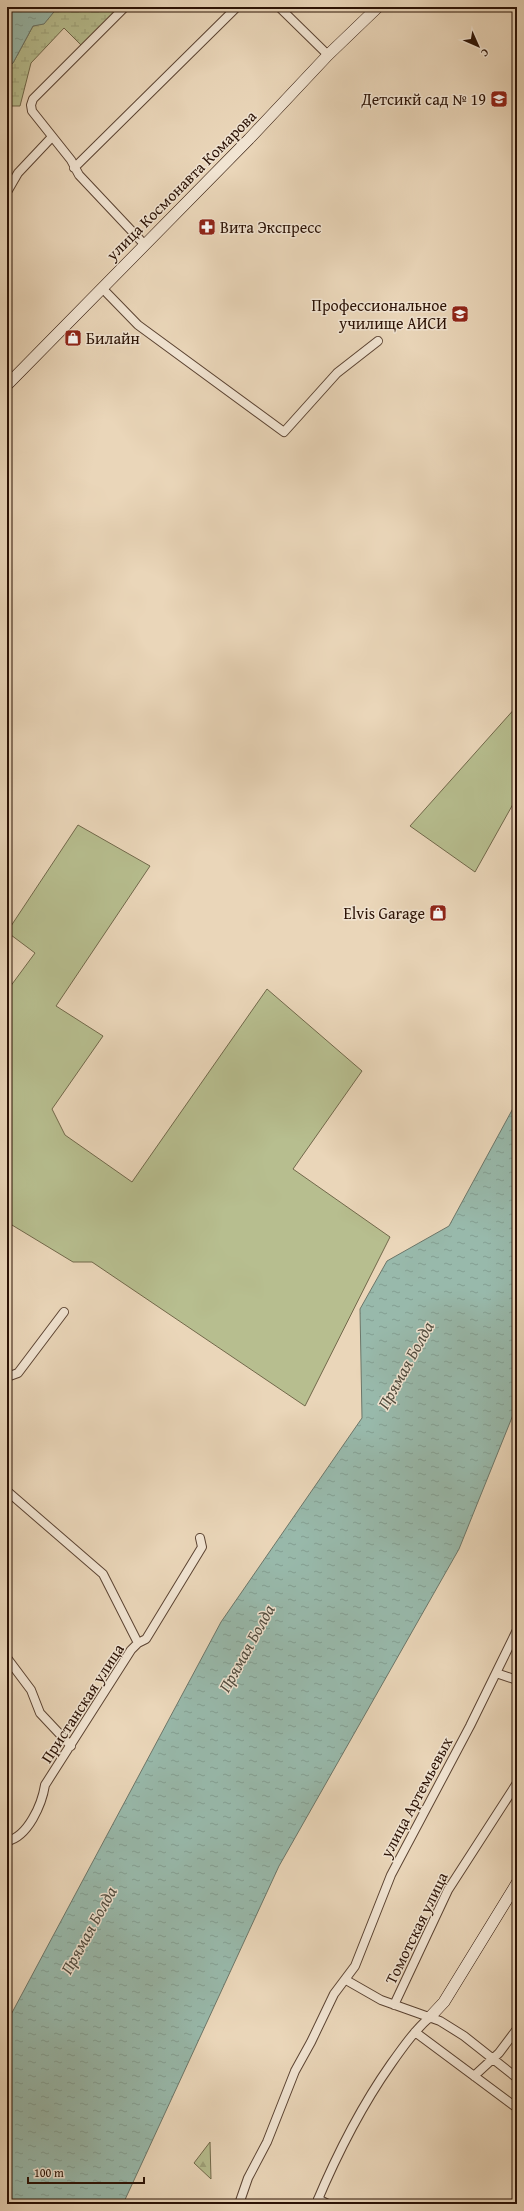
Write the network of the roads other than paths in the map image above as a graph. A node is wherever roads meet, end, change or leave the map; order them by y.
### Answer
1 (125, 7) edge
2 (237, 7) edge
3 (279, 7) edge
4 (378, 7) edge
5 (328, 55) junction
6 (51, 138) junction
7 (74, 168) junction
8 (7, 192) edge
9 (144, 244) junction
10 (102, 288) junction
11 (378, 341) dead end
12 (7, 385) edge
13 (64, 1312) dead end
14 (7, 1377) edge
15 (7, 1491) edge
16 (200, 1538) dead end
17 (517, 1630) edge
18 (138, 1643) junction
19 (7, 1658) edge
20 (496, 1673) junction
21 (517, 1680) edge
22 (71, 1746) junction
23 (517, 1783) edge
24 (8, 1842) edge
25 (517, 1883) edge
26 (346, 1980) junction
27 (394, 2004) junction
28 (430, 2017) junction
29 (517, 2029) edge
30 (415, 2032) junction
31 (494, 2058) junction
32 (474, 2076) junction
33 (517, 2078) edge
34 (517, 2108) edge
35 (317, 2202) edge
36 (239, 2204) edge
37 (328, 2204) edge

1 - 6 street
2 - 7 street
3 - 5 street
4 - 5 main road, улица Космонавта Комарова
5 - 9 main road, улица Космонавта Комарова
6 - 7 street
6 - 8 street
7 - 9 street
9 - 10 main road, улица Космонавта Комарова
10 - 11 street
10 - 12 main road, улица Космонавта Комарова
13 - 14 street
15 - 18 street
16 - 18 street, Пристанская улица
17 - 20 street, улица Артемьевых
18 - 22 street, Пристанская улица
19 - 22 street
20 - 21 street
20 - 26 street, улица Артемьевых
22 - 24 street, Пристанская улица
23 - 27 street, Томотская улица
25 - 28 main road
26 - 27 street
26 - 36 street, улица Артемьевых
27 - 28 street
28 - 30 street
28 - 31 street
29 - 31 street
30 - 32 street
30 - 35 street
31 - 32 street
31 - 33 street
32 - 34 street
35 - 37 street

